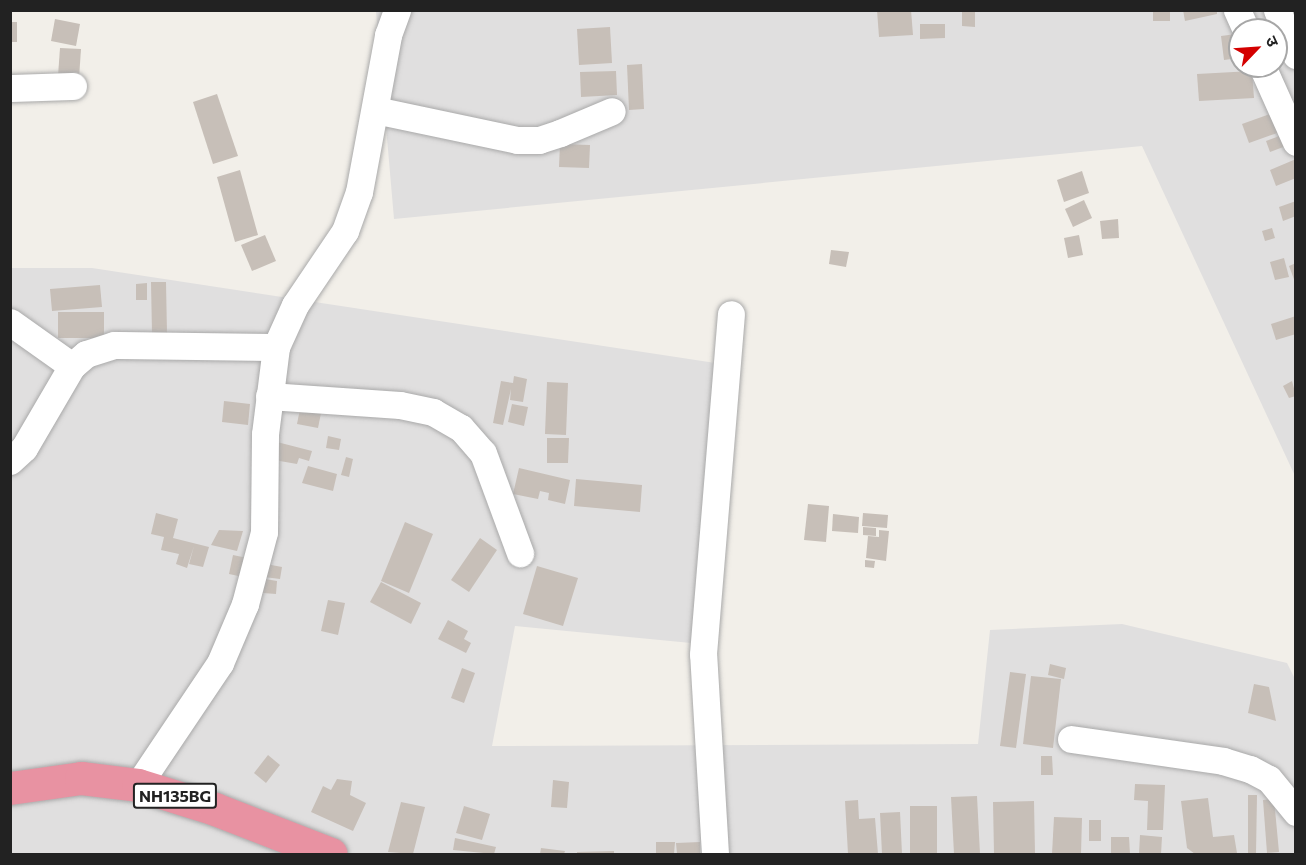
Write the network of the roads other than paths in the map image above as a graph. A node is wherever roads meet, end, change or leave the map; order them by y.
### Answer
1 (397, 10) edge
2 (1277, 10) edge
3 (1296, 55) edge
4 (1267, 78) edge
5 (73, 86) dead end
6 (10, 88) edge
7 (375, 110) junction
8 (612, 111) dead end
9 (1296, 142) edge
10 (731, 314) dead end
11 (10, 322) edge
12 (276, 348) junction
13 (72, 366) junction
14 (269, 396) junction
15 (10, 460) edge
16 (520, 553) dead end
17 (1071, 739) dead end
18 (138, 785) junction
19 (10, 788) edge
20 (1296, 812) edge
21 (301, 848) edge
22 (331, 855) edge
23 (714, 855) edge

1 - 7 street
2 - 3 street
4 - 9 street
5 - 6 street
7 - 8 street
7 - 12 street
10 - 23 street
11 - 13 street
12 - 13 street
12 - 14 street
13 - 15 street
14 - 16 street
14 - 18 street
17 - 20 street
18 - 19 highway, NH135BG
18 - 21 highway, NH135BG
21 - 22 highway, NH135BG

